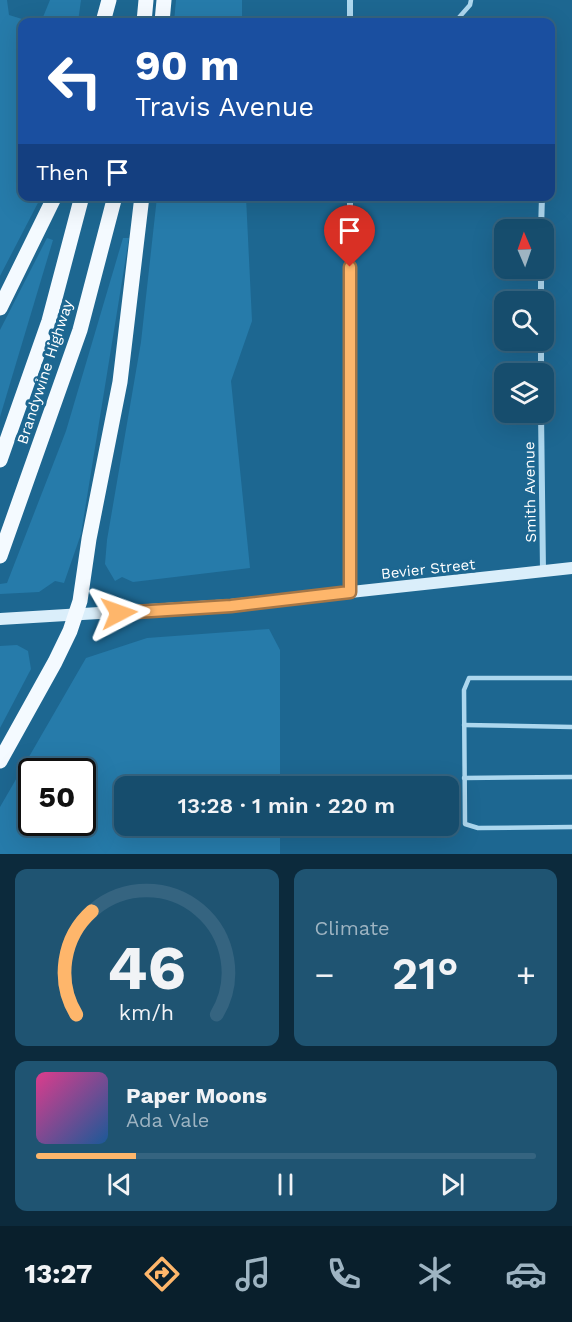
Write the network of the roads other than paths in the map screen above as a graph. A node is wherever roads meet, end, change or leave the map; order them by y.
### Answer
1 (109, 0) edge
2 (114, 0) edge
3 (146, 0) edge
4 (164, 0) edge
5 (350, 0) edge
6 (471, 0) edge
7 (104, 18) edge
8 (112, 18) edge
9 (144, 18) edge
10 (162, 18) edge
11 (350, 18) edge
12 (459, 18) edge
13 (53, 201) edge
14 (81, 201) edge
15 (114, 201) edge
16 (141, 201) edge
17 (350, 201) edge
18 (542, 201) edge
19 (541, 219) edge
20 (0, 308) edge
21 (541, 423) edge
22 (0, 460) edge
23 (0, 556) edge
24 (572, 568) edge
25 (543, 572) junction
26 (350, 592) junction
27 (76, 616) junction
28 (0, 619) edge
29 (572, 678) edge
30 (464, 726) junction
31 (572, 727) edge
32 (0, 761) edge
33 (572, 777) edge
34 (464, 778) junction
35 (572, 827) edge

1 - 7 main road
2 - 8 main road
3 - 9 main road
4 - 10 main road
5 - 11 street
6 - 12 lane
13 - 20 main road
14 - 22 main road, Brandywine Highway
15 - 23 main road, Brandywine Highway
16 - 27 main road
17 - 26 street
18 - 19 street
21 - 25 street, Smith Avenue
24 - 25 main road, Bevier Street
25 - 26 main road, Bevier Street
26 - 27 main road, Bevier Street
27 - 28 main road, Bevier Street
27 - 32 main road
29 - 30 lane
30 - 31 lane
30 - 34 lane
33 - 34 lane
34 - 35 lane

